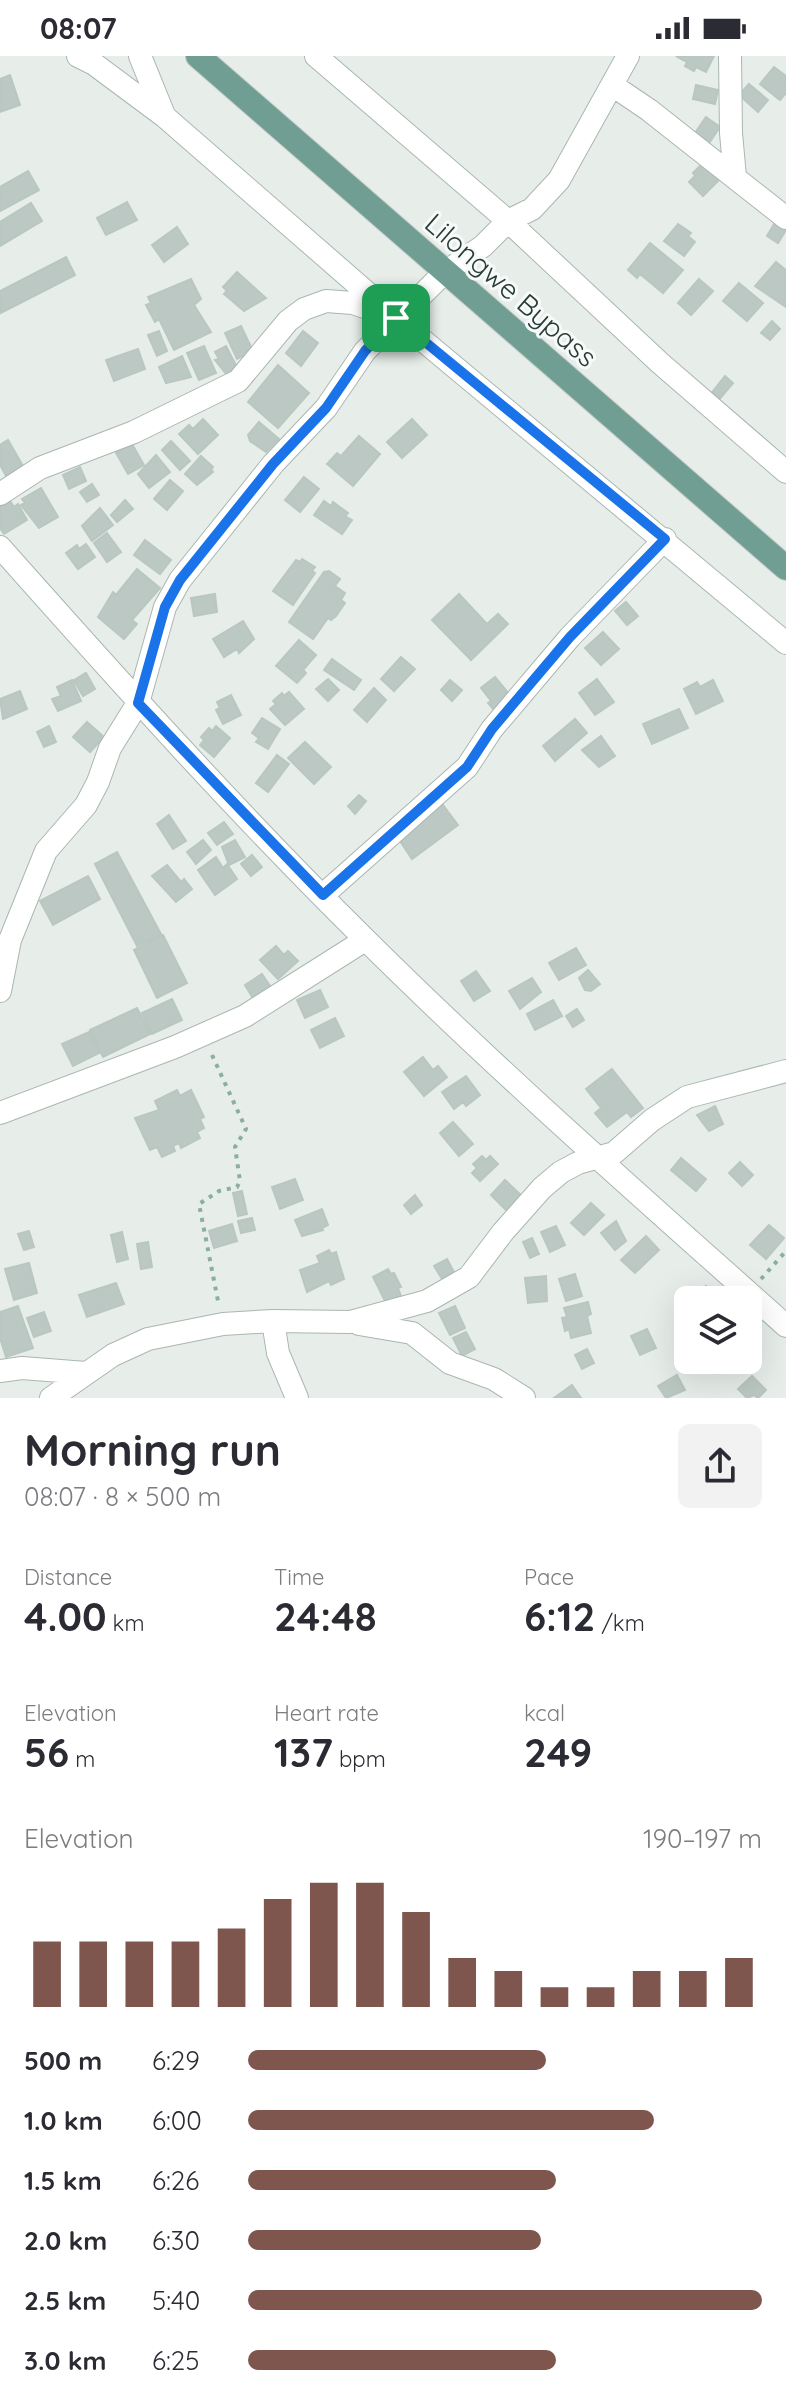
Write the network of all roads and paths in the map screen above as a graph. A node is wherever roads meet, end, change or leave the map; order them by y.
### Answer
1 (78, 56) edge
2 (140, 56) edge
3 (198, 56) edge
4 (316, 56) edge
5 (628, 56) edge
6 (730, 56) edge
7 (612, 85) junction
8 (164, 116) junction
9 (735, 177) junction
10 (786, 218) edge
11 (508, 221) junction
12 (444, 273) junction
13 (396, 318) junction
14 (786, 472) edge
15 (0, 494) edge
16 (665, 539) junction
17 (0, 547) edge
18 (786, 568) edge
19 (786, 643) edge
20 (138, 703) junction
21 (323, 895) junction
22 (365, 940) junction
23 (0, 991) edge
24 (202, 1034) junction
25 (786, 1071) edge
26 (0, 1113) edge
27 (599, 1158) junction
28 (786, 1251) edge
29 (742, 1286) edge
30 (754, 1286) edge
31 (762, 1304) edge
32 (273, 1321) junction
33 (350, 1322) junction
34 (223, 1324) junction
35 (786, 1326) edge
36 (0, 1371) edge
37 (86, 1373) junction
38 (51, 1398) edge
39 (297, 1398) edge
40 (524, 1398) edge

1 - 8 street
2 - 8 street
3 - 12 main road, Lilongwe Bypass
4 - 11 street
5 - 7 street
6 - 9 street
7 - 9 street
7 - 11 street
8 - 13 street
9 - 10 street
11 - 12 street
11 - 14 street
12 - 13 street
12 - 18 main road, Lilongwe Bypass
13 - 15 street
13 - 16 street
13 - 20 street
16 - 19 street
16 - 21 street
17 - 20 street
20 - 21 street
20 - 23 street
21 - 22 street
22 - 24 street
22 - 27 street
24 - 26 street
24 - 34 path
25 - 27 street
27 - 29 street
27 - 33 street
28 - 30 path
31 - 35 street
32 - 33 street
32 - 34 street
32 - 39 street
33 - 40 street
34 - 37 street
36 - 37 street
37 - 38 street

